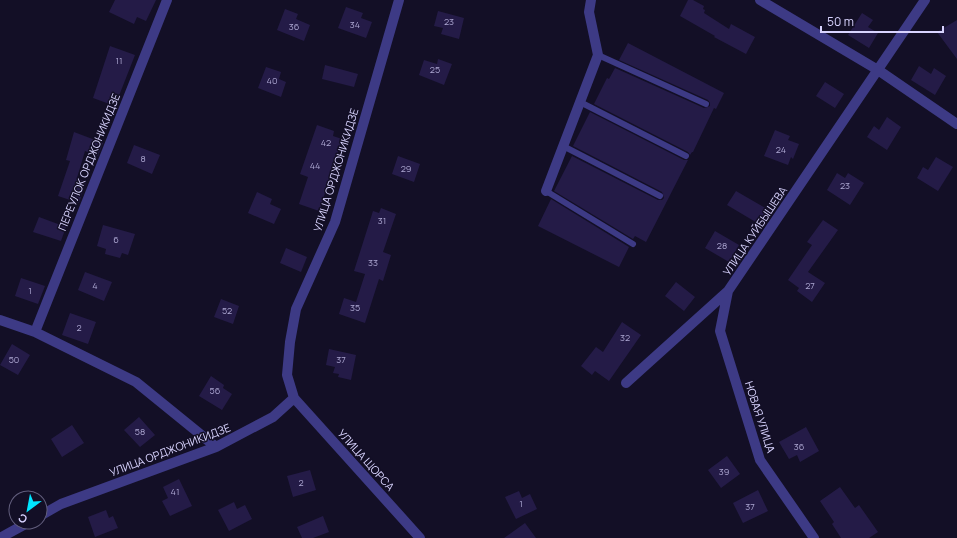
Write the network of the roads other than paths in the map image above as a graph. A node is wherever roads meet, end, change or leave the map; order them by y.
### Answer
1 (167, 0) edge
2 (399, 0) edge
3 (592, 0) edge
4 (760, 0) edge
5 (925, 0) edge
6 (598, 56) junction
7 (878, 70) junction
8 (580, 102) junction
9 (706, 104) dead end
10 (957, 124) edge
11 (563, 146) junction
12 (686, 156) dead end
13 (546, 191) joint
14 (660, 196) dead end
15 (633, 244) dead end
16 (728, 291) junction
17 (0, 320) edge
18 (35, 332) junction
19 (626, 383) dead end
20 (294, 398) junction
21 (216, 447) junction
22 (48, 512) edge
23 (14, 530) edge
24 (0, 538) edge
25 (420, 538) edge
26 (814, 538) edge

1 - 18 street, ПЕРЕУЛОК ОРДЖОНИКИДЗЕ
2 - 20 street, УЛИЦА ОРДЖОНИКИДЗЕ
3 - 6 street
4 - 7 street
5 - 7 street, УЛИЦА КУЙБЫШЕВА
6 - 8 street
6 - 9 lane
7 - 10 street
7 - 16 street, УЛИЦА КУЙБЫШЕВА
8 - 11 street
8 - 12 lane
11 - 13 street
11 - 14 lane
13 - 15 lane
16 - 19 street, УЛИЦА КУЙБЫШЕВА
16 - 26 street, НОВАЯ УЛИЦА
17 - 18 street
18 - 21 street
20 - 21 street, УЛИЦА ОРДЖОНИКИДЗЕ
20 - 25 street, УЛИЦА ЩОРСА
21 - 22 street, УЛИЦА ОРДЖОНИКИДЗЕ
23 - 24 street

